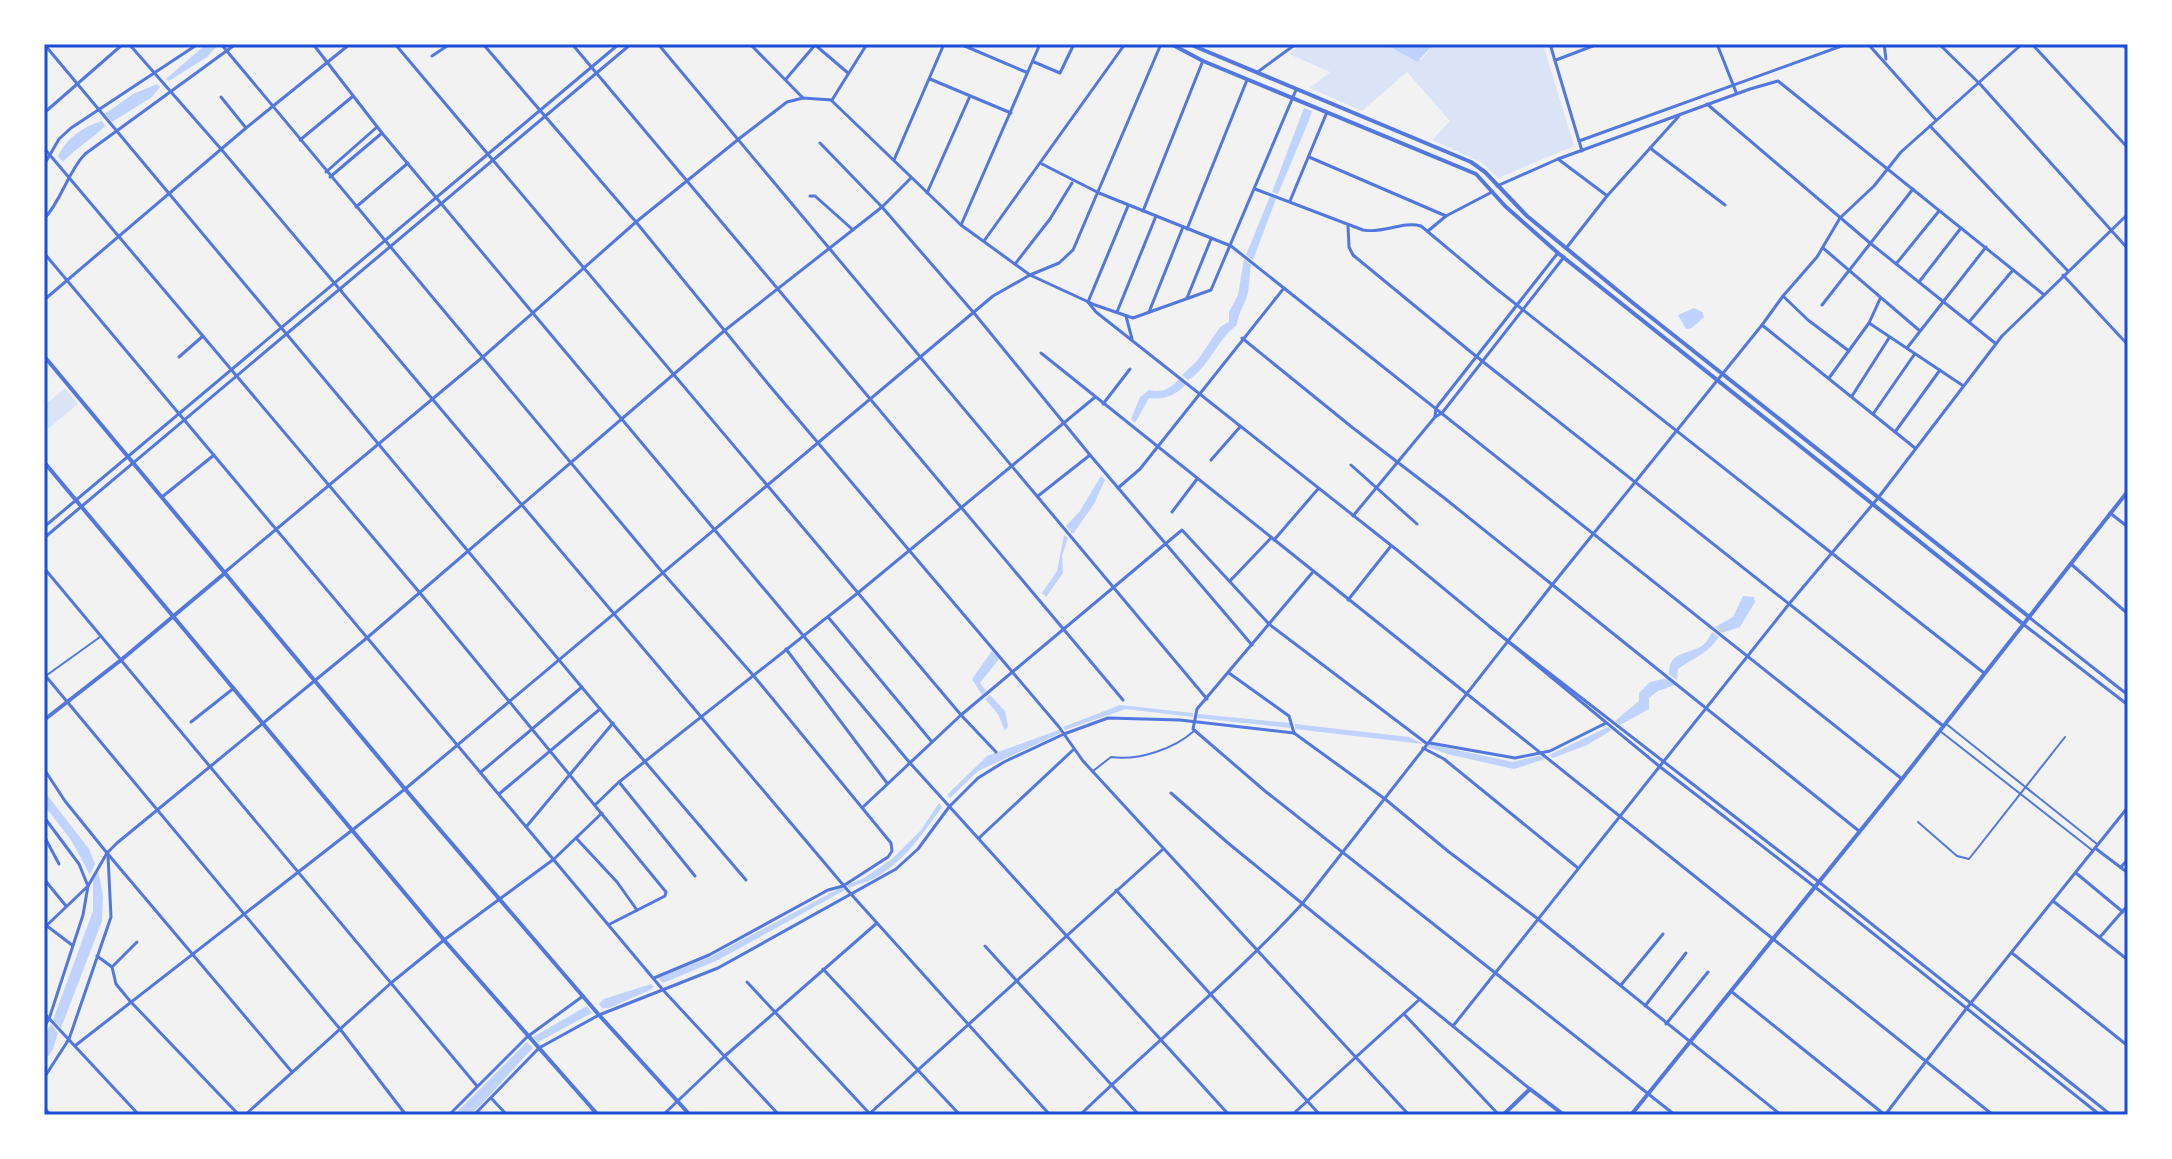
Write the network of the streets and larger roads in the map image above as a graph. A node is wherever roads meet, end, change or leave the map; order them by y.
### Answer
1 (44, 44) edge
2 (126, 44) edge
3 (198, 44) edge
4 (221, 44) edge
5 (236, 44) edge
6 (313, 44) edge
7 (350, 44) edge
8 (395, 44) edge
9 (450, 44) edge
10 (483, 44) edge
11 (572, 44) edge
12 (619, 44) edge
13 (631, 44) edge
14 (658, 44) edge
15 (750, 44) edge
16 (815, 44) edge
17 (867, 44) edge
18 (944, 44) edge
19 (960, 44) edge
20 (1040, 44) edge
21 (1074, 44) edge
22 (1125, 44) edge
23 (1161, 44) edge
24 (1171, 44) edge
25 (1188, 44) edge
26 (1296, 44) edge
27 (1550, 44) edge
28 (1598, 44) edge
29 (1717, 44) edge
30 (1847, 44) edge
31 (1868, 44) edge
32 (1884, 44) edge
33 (1939, 44) edge
34 (2022, 44) edge
35 (2032, 44) edge
36 (2122, 44) edge
37 (1181, 49) junction
38 (2128, 50) edge
39 (227, 51) junction
40 (432, 56) dead end
41 (1554, 60) junction
42 (1203, 61) junction
43 (1032, 62) junction
44 (1887, 63) junction
45 (328, 64) junction
46 (590, 66) junction
47 (595, 72) junction
48 (154, 73) junction
49 (1027, 73) junction
50 (848, 74) junction
51 (1256, 74) junction
52 (786, 79) junction
53 (930, 79) junction
54 (1248, 79) junction
55 (78, 84) junction
56 (1732, 84) junction
57 (1980, 84) junction
58 (1296, 90) junction
59 (170, 91) junction
60 (1737, 94) junction
61 (970, 96) junction
62 (221, 97) dead end
63 (352, 97) junction
64 (803, 98) junction
65 (1292, 98) junction
66 (832, 100) junction
67 (1707, 104) junction
68 (274, 106) junction
69 (99, 109) junction
70 (539, 110) junction
71 (1327, 112) junction
72 (44, 113) edge
73 (1011, 113) junction
74 (1682, 113) junction
75 (543, 116) junction
76 (1936, 120) junction
77 (1930, 126) junction
78 (377, 127) junction
79 (246, 128) junction
80 (117, 130) junction
81 (382, 133) junction
82 (740, 138) junction
83 (300, 140) junction
84 (1579, 141) junction
85 (820, 143) dead end
86 (1430, 145) junction
87 (44, 148) edge
88 (1650, 148) junction
89 (2128, 148) edge
90 (221, 149) junction
91 (352, 149) junction
92 (1444, 151) junction
93 (1582, 151) junction
94 (1426, 152) junction
95 (49, 154) junction
96 (487, 154) junction
97 (356, 155) junction
98 (1309, 157) junction
99 (1440, 158) junction
100 (1558, 159) junction
101 (492, 160) junction
102 (894, 160) junction
103 (408, 163) junction
104 (1042, 164) junction
105 (44, 165) edge
106 (1887, 167) junction
107 (326, 172) junction
108 (68, 175) junction
109 (330, 177) junction
110 (911, 178) junction
111 (687, 180) junction
112 (1073, 182) junction
113 (1497, 186) junction
114 (1914, 188) junction
115 (1255, 189) junction
116 (170, 192) junction
117 (1492, 192) junction
118 (927, 193) junction
119 (1099, 193) junction
120 (810, 196) dead end
121 (1607, 196) junction
122 (435, 197) junction
123 (441, 203) junction
124 (1289, 203) junction
125 (1725, 205) dead end
126 (1128, 206) junction
127 (356, 207) junction
128 (882, 207) junction
129 (1940, 210) junction
130 (1143, 211) junction
131 (2128, 214) edge
132 (1156, 216) junction
133 (1446, 216) junction
134 (1840, 218) junction
135 (44, 219) edge
136 (636, 222) junction
137 (961, 225) junction
138 (1348, 226) junction
139 (1185, 228) junction
140 (1962, 228) junction
141 (852, 229) junction
142 (2110, 230) junction
143 (1428, 231) junction
144 (117, 237) junction
145 (1211, 238) junction
146 (984, 241) junction
147 (386, 242) junction
148 (1870, 243) junction
149 (1231, 246) junction
150 (389, 247) junction
151 (829, 247) junction
152 (1986, 247) junction
153 (1566, 248) junction
154 (1823, 248) junction
155 (2128, 249) edge
156 (44, 253) edge
157 (1558, 253) junction
158 (1564, 257) junction
159 (1015, 264) junction
160 (1896, 264) junction
161 (584, 267) junction
162 (1851, 269) junction
163 (2013, 269) junction
164 (2068, 271) junction
165 (1030, 275) junction
166 (2063, 275) junction
167 (67, 280) junction
168 (1919, 282) junction
169 (335, 285) junction
170 (1284, 288) junction
171 (778, 290) junction
172 (339, 292) junction
173 (2043, 294) junction
174 (1783, 296) junction
175 (1187, 298) junction
176 (1880, 299) junction
177 (44, 300) edge
178 (1088, 302) junction
179 (1943, 302) junction
180 (1517, 305) junction
181 (1822, 305) dead end
182 (1522, 309) junction
183 (533, 311) junction
184 (1117, 312) junction
185 (1149, 312) junction
186 (974, 313) junction
187 (1126, 316) junction
188 (1969, 322) junction
189 (1869, 323) junction
190 (1762, 325) junction
191 (283, 329) junction
192 (724, 331) junction
193 (1920, 331) junction
194 (287, 335) junction
195 (203, 336) junction
196 (1890, 337) junction
197 (1242, 338) junction
198 (1133, 342) junction
199 (1995, 343) junction
200 (2128, 345) edge
201 (1907, 348) junction
202 (1849, 351) junction
203 (1041, 353) dead end
204 (1915, 353) junction
205 (44, 356) edge
206 (484, 356) junction
207 (921, 356) junction
208 (179, 357) dead end
209 (1477, 357) junction
210 (1482, 361) junction
211 (1130, 369) dead end
212 (1940, 370) junction
213 (232, 372) junction
214 (1723, 374) junction
215 (673, 375) junction
216 (237, 377) junction
217 (1829, 378) junction
218 (1718, 379) junction
219 (1963, 386) junction
220 (1199, 393) junction
221 (1852, 396) junction
222 (1094, 398) junction
223 (870, 399) junction
224 (432, 400) junction
225 (1103, 404) junction
226 (1436, 408) junction
227 (1442, 413) junction
228 (1873, 414) junction
229 (180, 415) junction
230 (1435, 417) junction
231 (622, 419) junction
232 (185, 420) junction
233 (1064, 423) junction
234 (1240, 427) junction
235 (1676, 430) junction
236 (1895, 432) junction
237 (820, 442) junction
238 (379, 444) junction
239 (1157, 448) junction
240 (1916, 449) junction
241 (214, 455) junction
242 (1090, 455) junction
243 (129, 456) junction
244 (1211, 460) dead end
245 (44, 462) edge
246 (1398, 462) junction
247 (134, 463) junction
248 (572, 464) junction
249 (1351, 465) dead end
250 (1012, 466) junction
251 (1197, 479) junction
252 (1635, 481) junction
253 (767, 485) junction
254 (328, 486) junction
255 (1377, 487) junction
256 (1118, 488) junction
257 (1319, 488) junction
258 (2128, 491) edge
259 (1038, 496) junction
260 (162, 497) junction
261 (1878, 498) junction
262 (77, 501) junction
263 (1871, 503) junction
264 (81, 506) junction
265 (520, 506) junction
266 (962, 506) junction
267 (1172, 512) dead end
268 (2110, 513) junction
269 (1353, 516) junction
270 (1417, 524) dead end
271 (44, 527) edge
272 (2128, 527) edge
273 (276, 528) junction
274 (714, 529) junction
275 (1594, 535) junction
276 (44, 538) edge
277 (1272, 539) junction
278 (1166, 543) junction
279 (1391, 546) junction
280 (469, 550) junction
281 (910, 550) junction
282 (1831, 552) junction
283 (2071, 564) junction
284 (44, 568) edge
285 (225, 572) junction
286 (1313, 572) junction
287 (663, 573) junction
288 (1230, 581) junction
289 (1552, 585) junction
290 (1114, 586) junction
291 (859, 592) junction
292 (420, 593) junction
293 (1348, 600) junction
294 (1789, 604) junction
295 (2128, 614) edge
296 (613, 615) junction
297 (2028, 616) junction
298 (174, 617) junction
299 (828, 617) junction
300 (1269, 624) junction
301 (2023, 624) junction
302 (1065, 629) junction
303 (805, 634) junction
304 (101, 636) junction
305 (368, 637) junction
306 (1509, 642) junction
307 (1252, 645) junction
308 (786, 649) junction
309 (1747, 657) junction
310 (121, 660) junction
311 (560, 660) junction
312 (1013, 672) junction
313 (1229, 673) junction
314 (1984, 673) junction
315 (45, 675) edge
316 (753, 675) junction
317 (315, 681) junction
318 (582, 687) junction
319 (234, 688) junction
320 (1467, 694) junction
321 (2128, 695) edge
322 (1207, 699) junction
323 (1123, 700) dead end
324 (67, 703) junction
325 (508, 703) junction
326 (2128, 705) edge
327 (600, 709) junction
328 (1707, 709) junction
329 (961, 715) junction
330 (699, 717) junction
331 (44, 720) edge
332 (1194, 721) junction
333 (191, 722) dead end
334 (263, 723) junction
335 (613, 723) junction
336 (1606, 723) junction
337 (1942, 726) junction
338 (531, 730) junction
339 (1194, 731) junction
340 (1294, 732) junction
341 (1064, 734) junction
342 (2065, 737) dead end
343 (932, 742) junction
344 (1428, 743) junction
345 (458, 745) junction
346 (1423, 748) junction
347 (1074, 749) junction
348 (550, 752) junction
349 (996, 752) dead end
350 (1541, 753) junction
351 (646, 761) junction
352 (1663, 761) junction
353 (910, 763) junction
354 (212, 766) junction
355 (1659, 766) junction
356 (44, 769) edge
357 (481, 772) junction
358 (1093, 772) junction
359 (571, 776) junction
360 (1902, 779) junction
361 (619, 782) junction
362 (888, 784) junction
363 (2025, 786) junction
364 (405, 789) junction
365 (1171, 793) dead end
366 (499, 794) junction
367 (2019, 794) junction
368 (1385, 799) junction
369 (595, 805) junction
370 (863, 807) junction
371 (949, 807) junction
372 (2128, 807) edge
373 (159, 810) junction
374 (602, 813) junction
375 (1621, 817) junction
376 (44, 819) edge
377 (1918, 822) dead end
378 (526, 827) junction
379 (353, 831) junction
380 (1859, 831) junction
381 (44, 836) edge
382 (576, 838) junction
383 (979, 838) junction
384 (2095, 848) junction
385 (1163, 849) junction
386 (1344, 852) junction
387 (107, 853) junction
388 (554, 859) junction
389 (2128, 859) edge
390 (59, 864) dead end
391 (2121, 867) junction
392 (1579, 869) junction
393 (297, 871) junction
394 (2076, 873) junction
395 (2128, 873) edge
396 (695, 876) dead end
397 (44, 879) edge
398 (746, 880) dead end
399 (1819, 882) junction
400 (88, 886) junction
401 (843, 886) junction
402 (1815, 887) junction
403 (1116, 890) junction
404 (850, 893) junction
405 (500, 898) junction
406 (2053, 901) junction
407 (1302, 904) junction
408 (2128, 905) edge
409 (66, 906) junction
410 (637, 910) junction
411 (2123, 912) junction
412 (244, 913) junction
413 (1538, 919) junction
414 (877, 923) junction
415 (609, 925) junction
416 (45, 927) edge
417 (1663, 934) dead end
418 (1067, 936) junction
419 (2100, 937) junction
420 (1773, 938) junction
421 (444, 940) junction
422 (137, 942) dead end
423 (73, 946) junction
424 (985, 946) dead end
425 (1259, 951) junction
426 (193, 952) junction
427 (1686, 953) dead end
428 (2012, 953) junction
429 (97, 956) junction
430 (2127, 957) edge
431 (112, 967) junction
432 (823, 969) junction
433 (1496, 972) junction
434 (1708, 972) dead end
435 (654, 978) junction
436 (747, 982) dead end
437 (1017, 982) junction
438 (391, 983) junction
439 (1621, 985) junction
440 (663, 990) junction
441 (1731, 991) junction
442 (1209, 995) junction
443 (583, 996) junction
444 (1420, 999) junction
445 (130, 1001) junction
446 (1970, 1004) junction
447 (1645, 1006) junction
448 (1966, 1009) junction
449 (44, 1013) edge
450 (774, 1013) junction
451 (1404, 1014) junction
452 (599, 1015) junction
453 (49, 1019) junction
454 (1666, 1024) junction
455 (967, 1025) junction
456 (1453, 1026) junction
457 (44, 1027) edge
458 (340, 1029) junction
459 (527, 1037) junction
460 (69, 1039) junction
461 (1159, 1039) junction
462 (1689, 1043) junction
463 (76, 1045) junction
464 (2128, 1046) edge
465 (539, 1048) junction
466 (726, 1055) junction
467 (1356, 1058) junction
468 (1926, 1062) junction
469 (918, 1071) junction
470 (292, 1072) junction
471 (44, 1078) edge
472 (1111, 1084) junction
473 (477, 1086) junction
474 (1530, 1089) junction
475 (1648, 1094) junction
476 (491, 1098) junction
477 (1307, 1101) junction
478 (677, 1102) junction
479 (44, 1108) edge
480 (51, 1115) edge
481 (139, 1115) edge
482 (239, 1115) edge
483 (245, 1115) edge
484 (406, 1115) edge
485 (449, 1115) edge
486 (474, 1115) edge
487 (507, 1115) edge
488 (598, 1115) edge
489 (663, 1115) edge
490 (690, 1115) edge
491 (779, 1115) edge
492 (869, 1115) edge
493 (960, 1115) edge
494 (1050, 1115) edge
495 (1080, 1115) edge
496 (1139, 1115) edge
497 (1229, 1115) edge
498 (1292, 1115) edge
499 (1320, 1115) edge
500 (1409, 1115) edge
501 (1501, 1115) edge
502 (1564, 1115) edge
503 (1631, 1115) edge
504 (1675, 1115) edge
505 (1781, 1115) edge
506 (1885, 1115) edge
507 (1993, 1115) edge
508 (2100, 1115) edge
509 (2111, 1115) edge

1 - 55 street
2 - 48 street
2 - 55 street
3 - 48 street
4 - 39 street
5 - 39 street
6 - 45 street
7 - 45 street
8 - 96 street
9 - 40 street
10 - 70 street
11 - 46 street
12 - 46 street
13 - 47 street
14 - 82 street
15 - 52 street
16 - 50 street
16 - 52 street
17 - 50 street
18 - 53 street
19 - 49 street
20 - 43 street
21 - 43 street
22 - 104 street
23 - 119 street
24 - 37 street
25 - 37 street
25 - 51 street
26 - 51 street
27 - 41 street
28 - 41 street
29 - 56 street
30 - 56 street
31 - 44 street
32 - 44 street
33 - 57 street
34 - 57 street
35 - 89 street
36 - 38 street
37 - 42 street
39 - 59 street
39 - 68 street
41 - 84 street
42 - 54 street
42 - 130 street
43 - 49 street
44 - 76 street
45 - 63 street
45 - 68 street
46 - 47 street
46 - 70 street
47 - 75 street
47 - 111 street
48 - 59 street
48 - 69 street
49 - 73 street
50 - 66 street
51 - 58 street
52 - 64 street
53 - 61 street
53 - 102 street
54 - 65 street
54 - 139 street
55 - 69 street
55 - 72 street
56 - 60 street
56 - 84 street
57 - 76 street
57 - 142 street
58 - 65 street
58 - 86 street
59 - 80 street
59 - 90 street
60 - 67 street
60 - 106 street
61 - 73 street
61 - 118 street
62 - 79 street
63 - 78 street
63 - 83 street
64 - 66 street
64 - 82 street
65 - 71 street
65 - 115 street
66 - 102 street
67 - 74 street
67 - 134 street
68 - 79 street
68 - 83 street
69 - 80 street
69 - 95 street
70 - 75 street
70 - 96 street
71 - 94 street
71 - 98 street
73 - 137 street
74 - 88 street
74 - 93 street
75 - 101 street
75 - 136 street
76 - 77 street
77 - 106 street
77 - 164 street
78 - 81 street
78 - 91 street
79 - 90 street
80 - 108 street
80 - 116 street
81 - 97 street
81 - 103 street
82 - 111 street
82 - 151 street
83 - 107 street
84 - 93 street
85 - 128 street
86 - 92 street
86 - 94 street
87 - 95 street
88 - 121 street
88 - 125 street
90 - 116 street
90 - 169 street
91 - 97 street
91 - 107 street
92 - 99 street
92 - 113 street
93 - 100 street
94 - 99 street
95 - 105 street
95 - 108 street
96 - 101 street
96 - 122 street
97 - 109 street
98 - 124 street
98 - 133 street
99 - 117 street
100 - 113 street
100 - 121 street
101 - 123 street
101 - 161 street
102 - 110 street
103 - 122 street
103 - 127 street
104 - 112 street
104 - 146 street
106 - 114 street
106 - 134 street
107 - 109 street
108 - 135 street
108 - 144 street
109 - 127 street
110 - 118 street
110 - 128 street
111 - 136 street
111 - 171 street
112 - 119 street
112 - 159 street
113 - 153 street
114 - 129 street
114 - 148 street
115 - 124 street
115 - 149 street
116 - 144 street
116 - 191 street
117 - 133 street
117 - 157 street
118 - 137 street
119 - 126 street
119 - 165 street
120 - 141 street
121 - 153 street
122 - 123 street
122 - 147 street
123 - 150 street
123 - 183 street
124 - 138 street
126 - 130 street
126 - 178 street
127 - 147 street
128 - 141 street
128 - 186 street
129 - 140 street
129 - 160 street
130 - 132 street
131 - 142 street
132 - 139 street
132 - 184 street
133 - 143 street
134 - 148 street
134 - 154 street
136 - 161 street
136 - 192 street
137 - 146 street
138 - 143 street
138 - 209 street
139 - 145 street
139 - 185 street
140 - 152 street
140 - 168 street
141 - 151 street
142 - 155 street
142 - 164 street
143 - 180 street
144 - 167 street
144 - 195 street
145 - 149 street
145 - 175 street
146 - 159 street
147 - 150 street
147 - 169 street
148 - 160 street
148 - 162 street
149 - 170 street
149 - 175 street
150 - 172 street
150 - 206 street
151 - 171 street
151 - 207 street
152 - 163 street
152 - 179 street
153 - 214 street
154 - 162 street
154 - 174 street
156 - 167 street
157 - 158 street
157 - 180 street
158 - 182 street
158 - 218 street
159 - 165 street
160 - 168 street
161 - 183 street
161 - 215 street
162 - 176 street
162 - 181 street
163 - 173 street
163 - 188 street
164 - 166 street
165 - 178 street
165 - 186 street
166 - 173 street
166 - 200 street
167 - 177 street
167 - 229 street
168 - 179 street
169 - 172 street
169 - 191 street
170 - 197 street
170 - 226 street
171 - 192 street
171 - 223 street
172 - 194 street
172 - 224 street
173 - 199 street
174 - 190 street
174 - 202 street
175 - 185 street
176 - 189 street
176 - 193 street
178 - 184 street
178 - 198 street
179 - 188 street
179 - 193 street
180 - 182 street
180 - 209 street
182 - 210 street
182 - 235 street
183 - 206 street
183 - 231 street
184 - 187 street
185 - 187 street
186 - 207 street
186 - 233 street
187 - 198 street
188 - 199 street
189 - 196 street
189 - 202 street
190 - 214 street
190 - 217 street
191 - 194 street
191 - 213 street
192 - 215 street
192 - 237 street
193 - 201 street
194 - 216 street
194 - 238 street
195 - 208 street
195 - 213 street
196 - 201 street
196 - 221 street
197 - 220 street
197 - 246 street
198 - 220 street
199 - 219 street
201 - 204 street
202 - 217 street
203 - 222 street
204 - 212 street
204 - 228 street
205 - 243 street
206 - 224 street
206 - 248 street
207 - 223 street
207 - 250 street
209 - 210 street
209 - 226 street
210 - 227 street
210 - 252 street
211 - 225 street
212 - 219 street
212 - 236 street
213 - 216 street
213 - 229 street
214 - 218 street
214 - 261 street
215 - 231 street
215 - 253 street
216 - 232 street
216 - 254 street
217 - 221 street
218 - 235 street
218 - 263 street
219 - 240 street
220 - 234 street
220 - 239 street
221 - 228 street
222 - 225 street
222 - 233 street
223 - 237 street
223 - 266 street
224 - 238 street
224 - 265 street
225 - 239 street
226 - 227 street
226 - 230 street
227 - 230 street
227 - 275 street
228 - 236 street
229 - 232 street
229 - 243 street
230 - 246 street
231 - 248 street
231 - 274 street
232 - 241 street
232 - 247 street
233 - 242 street
233 - 250 street
234 - 244 street
234 - 257 street
235 - 252 street
235 - 282 street
236 - 240 street
237 - 253 street
237 - 281 street
238 - 254 street
238 - 280 street
239 - 251 street
239 - 256 street
240 - 261 street
241 - 260 street
241 - 273 street
242 - 256 street
242 - 259 street
243 - 247 street
243 - 262 street
245 - 262 street
246 - 255 street
246 - 289 street
247 - 260 street
247 - 264 street
248 - 265 street
248 - 287 street
249 - 255 street
250 - 259 street
250 - 266 street
251 - 267 street
251 - 277 street
252 - 275 street
252 - 294 street
253 - 274 street
253 - 291 street
254 - 273 street
254 - 292 street
255 - 269 street
255 - 270 street
256 - 278 street
257 - 269 street
257 - 277 street
258 - 268 street
259 - 290 street
260 - 285 street
261 - 263 street
261 - 297 street
262 - 264 street
262 - 271 street
263 - 282 street
263 - 301 street
264 - 276 street
264 - 298 street
265 - 280 street
265 - 296 street
266 - 281 street
266 - 302 street
268 - 272 street
268 - 283 street
269 - 279 street
273 - 285 street
273 - 305 street
274 - 287 street
274 - 303 street
275 - 289 street
275 - 309 street
277 - 286 street
277 - 288 street
278 - 288 street
278 - 290 street
278 - 307 street
279 - 293 street
279 - 306 street
280 - 292 street
280 - 311 street
281 - 291 street
281 - 312 street
282 - 294 street
282 - 314 street
283 - 295 street
283 - 297 street
284 - 304 street
285 - 298 street
285 - 317 street
286 - 293 street
286 - 300 street
287 - 296 street
287 - 316 street
288 - 300 street
289 - 306 street
289 - 328 street
290 - 302 street
290 - 322 street
291 - 299 street
291 - 329 street
292 - 305 street
292 - 325 street
293 - 320 street
294 - 309 street
294 - 337 street
296 - 311 street
296 - 330 street
297 - 301 street
297 - 321 street
298 - 310 street
298 - 319 street
299 - 303 street
299 - 343 street
300 - 307 street
300 - 344 street
301 - 314 street
301 - 326 street
302 - 312 street
302 - 323 street
303 - 308 street
303 - 353 street
304 - 310 street
304 - 315 street
305 - 317 street
305 - 345 street
306 - 320 street
306 - 336 street
306 - 352 street
307 - 313 street
308 - 316 street
308 - 362 street
309 - 328 street
309 - 360 street
310 - 324 street
310 - 354 street
311 - 318 street
311 - 325 street
312 - 329 street
312 - 341 street
313 - 322 street
313 - 340 street
314 - 337 street
315 - 324 street
316 - 330 street
316 - 370 street
317 - 334 street
317 - 364 street
318 - 327 street
318 - 338 street
319 - 333 street
319 - 334 street
320 - 344 street
320 - 350 street
322 - 332 street
324 - 331 street
324 - 373 street
325 - 338 street
325 - 345 street
327 - 335 street
327 - 348 street
328 - 352 street
328 - 380 street
329 - 343 street
329 - 349 street
330 - 351 street
330 - 401 street
332 - 339 street
332 - 340 street
332 - 341 street
334 - 354 street
334 - 379 street
335 - 351 street
335 - 359 street
336 - 350 street
336 - 355 street
337 - 360 street
337 - 363 street
337 - 367 street
338 - 348 street
338 - 357 street
339 - 358 street
339 - 386 street
340 - 368 street
341 - 347 street
341 - 371 street
342 - 363 street
343 - 353 street
344 - 346 street
344 - 350 street
345 - 357 street
345 - 364 street
346 - 368 street
346 - 392 street
347 - 358 street
347 - 383 street
348 - 359 street
348 - 366 street
350 - 375 street
351 - 361 street
351 - 398 street
352 - 355 street
352 - 399 street
353 - 362 street
353 - 371 street
354 - 373 street
354 - 393 street
355 - 375 street
355 - 402 street
356 - 387 street
357 - 366 street
358 - 385 street
359 - 369 street
359 - 378 street
360 - 380 street
361 - 369 street
361 - 396 street
362 - 370 street
363 - 367 street
363 - 384 street
364 - 379 street
364 - 405 street
365 - 407 street
366 - 378 street
367 - 377 street
367 - 384 street
368 - 386 street
368 - 413 street
369 - 374 street
370 - 401 street
371 - 383 street
371 - 404 street
372 - 384 street
373 - 387 street
373 - 412 street
374 - 382 street
374 - 410 street
375 - 392 street
375 - 420 street
376 - 400 street
378 - 388 street
379 - 393 street
379 - 421 street
380 - 399 street
381 - 390 street
382 - 388 street
382 - 410 street
383 - 418 street
384 - 391 street
384 - 394 street
385 - 403 street
385 - 425 street
386 - 407 street
386 - 433 street
387 - 400 street
387 - 426 street
387 - 429 street
388 - 405 street
388 - 415 street
389 - 391 street
391 - 395 street
392 - 413 street
393 - 412 street
393 - 438 street
394 - 406 street
394 - 411 street
397 - 409 street
399 - 402 street
399 - 446 street
400 - 409 street
400 - 423 street
401 - 404 street
401 - 435 street
402 - 420 street
402 - 448 street
403 - 418 street
403 - 442 street
404 - 414 street
404 - 440 street
405 - 421 street
405 - 443 street
406 - 419 street
406 - 428 street
407 - 425 street
407 - 444 street
408 - 411 street
409 - 416 street
410 - 415 street
411 - 419 street
412 - 426 street
412 - 458 street
413 - 433 street
413 - 439 street
414 - 432 street
414 - 455 street
415 - 435 street
416 - 423 street
417 - 439 street
418 - 437 street
418 - 461 street
419 - 430 street
420 - 441 street
420 - 468 street
421 - 438 street
421 - 459 street
422 - 431 street
423 - 453 street
424 - 437 street
425 - 442 street
425 - 467 street
426 - 445 street
426 - 470 street
427 - 447 street
428 - 446 street
428 - 464 street
429 - 431 street
429 - 460 street
431 - 445 street
432 - 450 street
432 - 469 street
433 - 456 street
433 - 475 street
434 - 454 street
435 - 440 street
436 - 450 street
437 - 455 street
437 - 472 street
438 - 458 street
438 - 473 street
439 - 447 street
440 - 452 street
440 - 466 street
441 - 462 street
441 - 506 street
442 - 461 street
442 - 477 street
443 - 452 street
443 - 459 street
444 - 451 street
444 - 456 street
445 - 463 street
445 - 482 street
446 - 448 street
446 - 509 street
447 - 454 street
448 - 468 street
448 - 508 street
449 - 453 street
450 - 466 street
450 - 492 street
451 - 467 street
451 - 501 street
452 - 465 street
452 - 478 street
453 - 457 street
453 - 460 street
454 - 462 street
455 - 469 street
455 - 494 street
456 - 474 street
458 - 470 street
458 - 484 street
459 - 465 street
459 - 473 street
460 - 463 street
460 - 471 street
461 - 472 street
461 - 497 street
462 - 475 street
462 - 505 street
463 - 481 street
465 - 476 street
465 - 488 street
466 - 478 street
466 - 491 street
467 - 477 street
467 - 500 street
468 - 506 street
468 - 507 street
469 - 492 street
469 - 493 street
470 - 483 street
472 - 495 street
472 - 496 street
473 - 485 street
474 - 501 street
474 - 502 street
475 - 503 street
475 - 504 street
476 - 486 street
476 - 487 street
477 - 498 street
477 - 499 street
478 - 489 street
478 - 490 street
479 - 480 street

